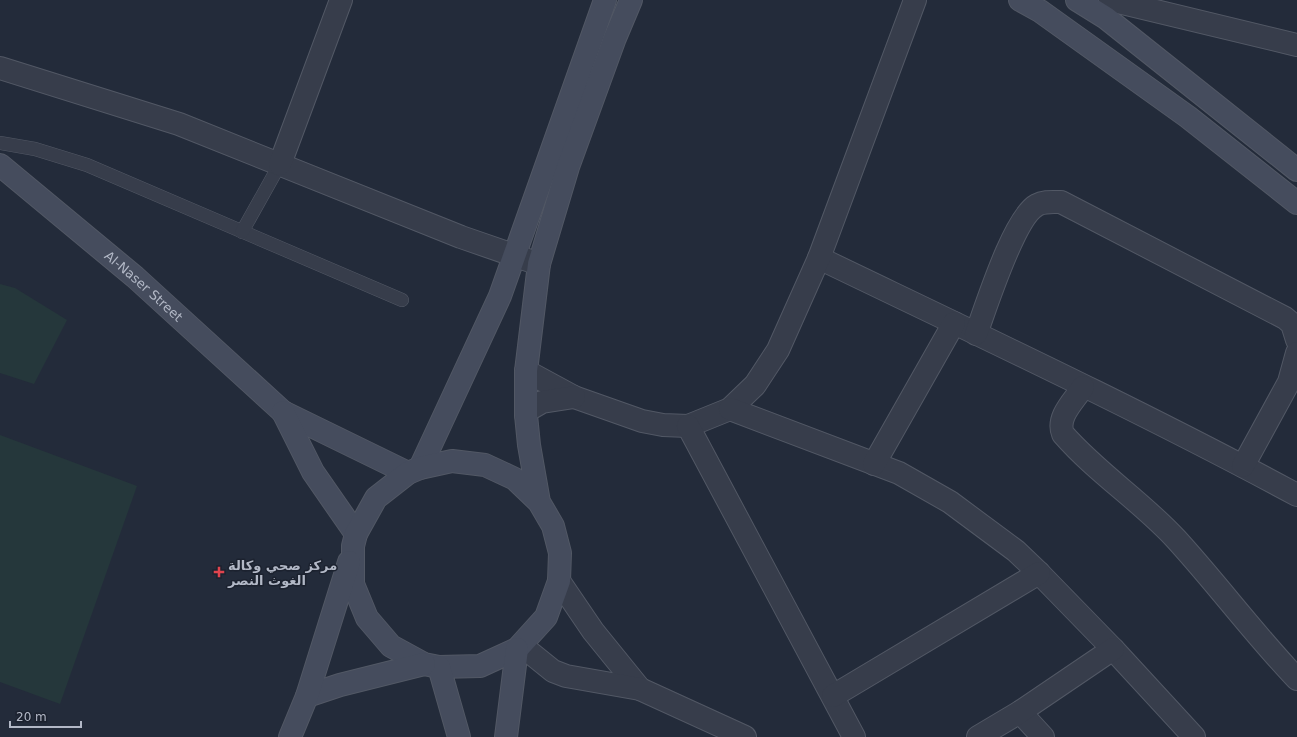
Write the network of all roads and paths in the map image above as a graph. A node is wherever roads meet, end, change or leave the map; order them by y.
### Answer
1 (341, 0) edge
2 (605, 0) edge
3 (631, 0) edge
4 (915, 0) edge
5 (1020, 0) edge
6 (1077, 0) edge
7 (1110, 0) edge
8 (1297, 45) edge
9 (0, 68) edge
10 (0, 143) edge
11 (280, 164) junction
12 (0, 165) edge
13 (1297, 170) edge
14 (1297, 203) edge
15 (242, 232) junction
16 (513, 256) junction
17 (819, 258) junction
18 (540, 264) junction
19 (402, 300) dead end
20 (954, 323) junction
21 (976, 334) junction
22 (1297, 340) edge
23 (1297, 353) edge
24 (526, 371) junction
25 (1083, 387) junction
26 (574, 397) junction
27 (730, 409) junction
28 (282, 412) junction
29 (526, 415) junction
30 (688, 426) junction
31 (874, 464) junction
32 (1244, 466) junction
33 (414, 470) junction
34 (1297, 495) edge
35 (539, 502) junction
36 (355, 540) junction
37 (1039, 573) junction
38 (559, 581) junction
39 (520, 647) junction
40 (1113, 649) junction
41 (431, 666) junction
42 (1297, 679) edge
43 (640, 689) junction
44 (307, 696) junction
45 (833, 696) junction
46 (1020, 712) junction
47 (290, 737) edge
48 (459, 737) edge
49 (506, 737) edge
50 (745, 737) edge
51 (854, 737) edge
52 (978, 737) edge
53 (1043, 737) edge
54 (1194, 737) edge

1 - 11 street
2 - 16 street
3 - 18 street
4 - 17 street
5 - 14 street
6 - 13 street
7 - 8 street
9 - 11 street
10 - 15 lane
11 - 15 lane
11 - 16 street
12 - 28 street, Al-Naser Street
15 - 19 lane
16 - 18 street
16 - 33 street
17 - 20 street
17 - 27 street
18 - 24 street
20 - 21 street
20 - 31 street
21 - 22 street
21 - 25 street
23 - 32 street
24 - 26 street
24 - 29 street
25 - 32 street
25 - 42 street
26 - 29 street
26 - 30 street
27 - 30 street
27 - 31 street
28 - 33 street, Al-Naser Street
28 - 36 street, Al-Naser Street
29 - 35 street
30 - 45 street
31 - 37 street
32 - 34 street
33 - 35 street
33 - 36 street
35 - 38 street
36 - 41 street
36 - 44 street
37 - 40 street
37 - 45 street
38 - 39 street
38 - 43 street
39 - 41 street
39 - 43 street
39 - 49 street
40 - 46 street
40 - 54 street
41 - 44 street
41 - 48 street
43 - 50 street
44 - 47 street
45 - 51 street
46 - 52 street
46 - 53 street

